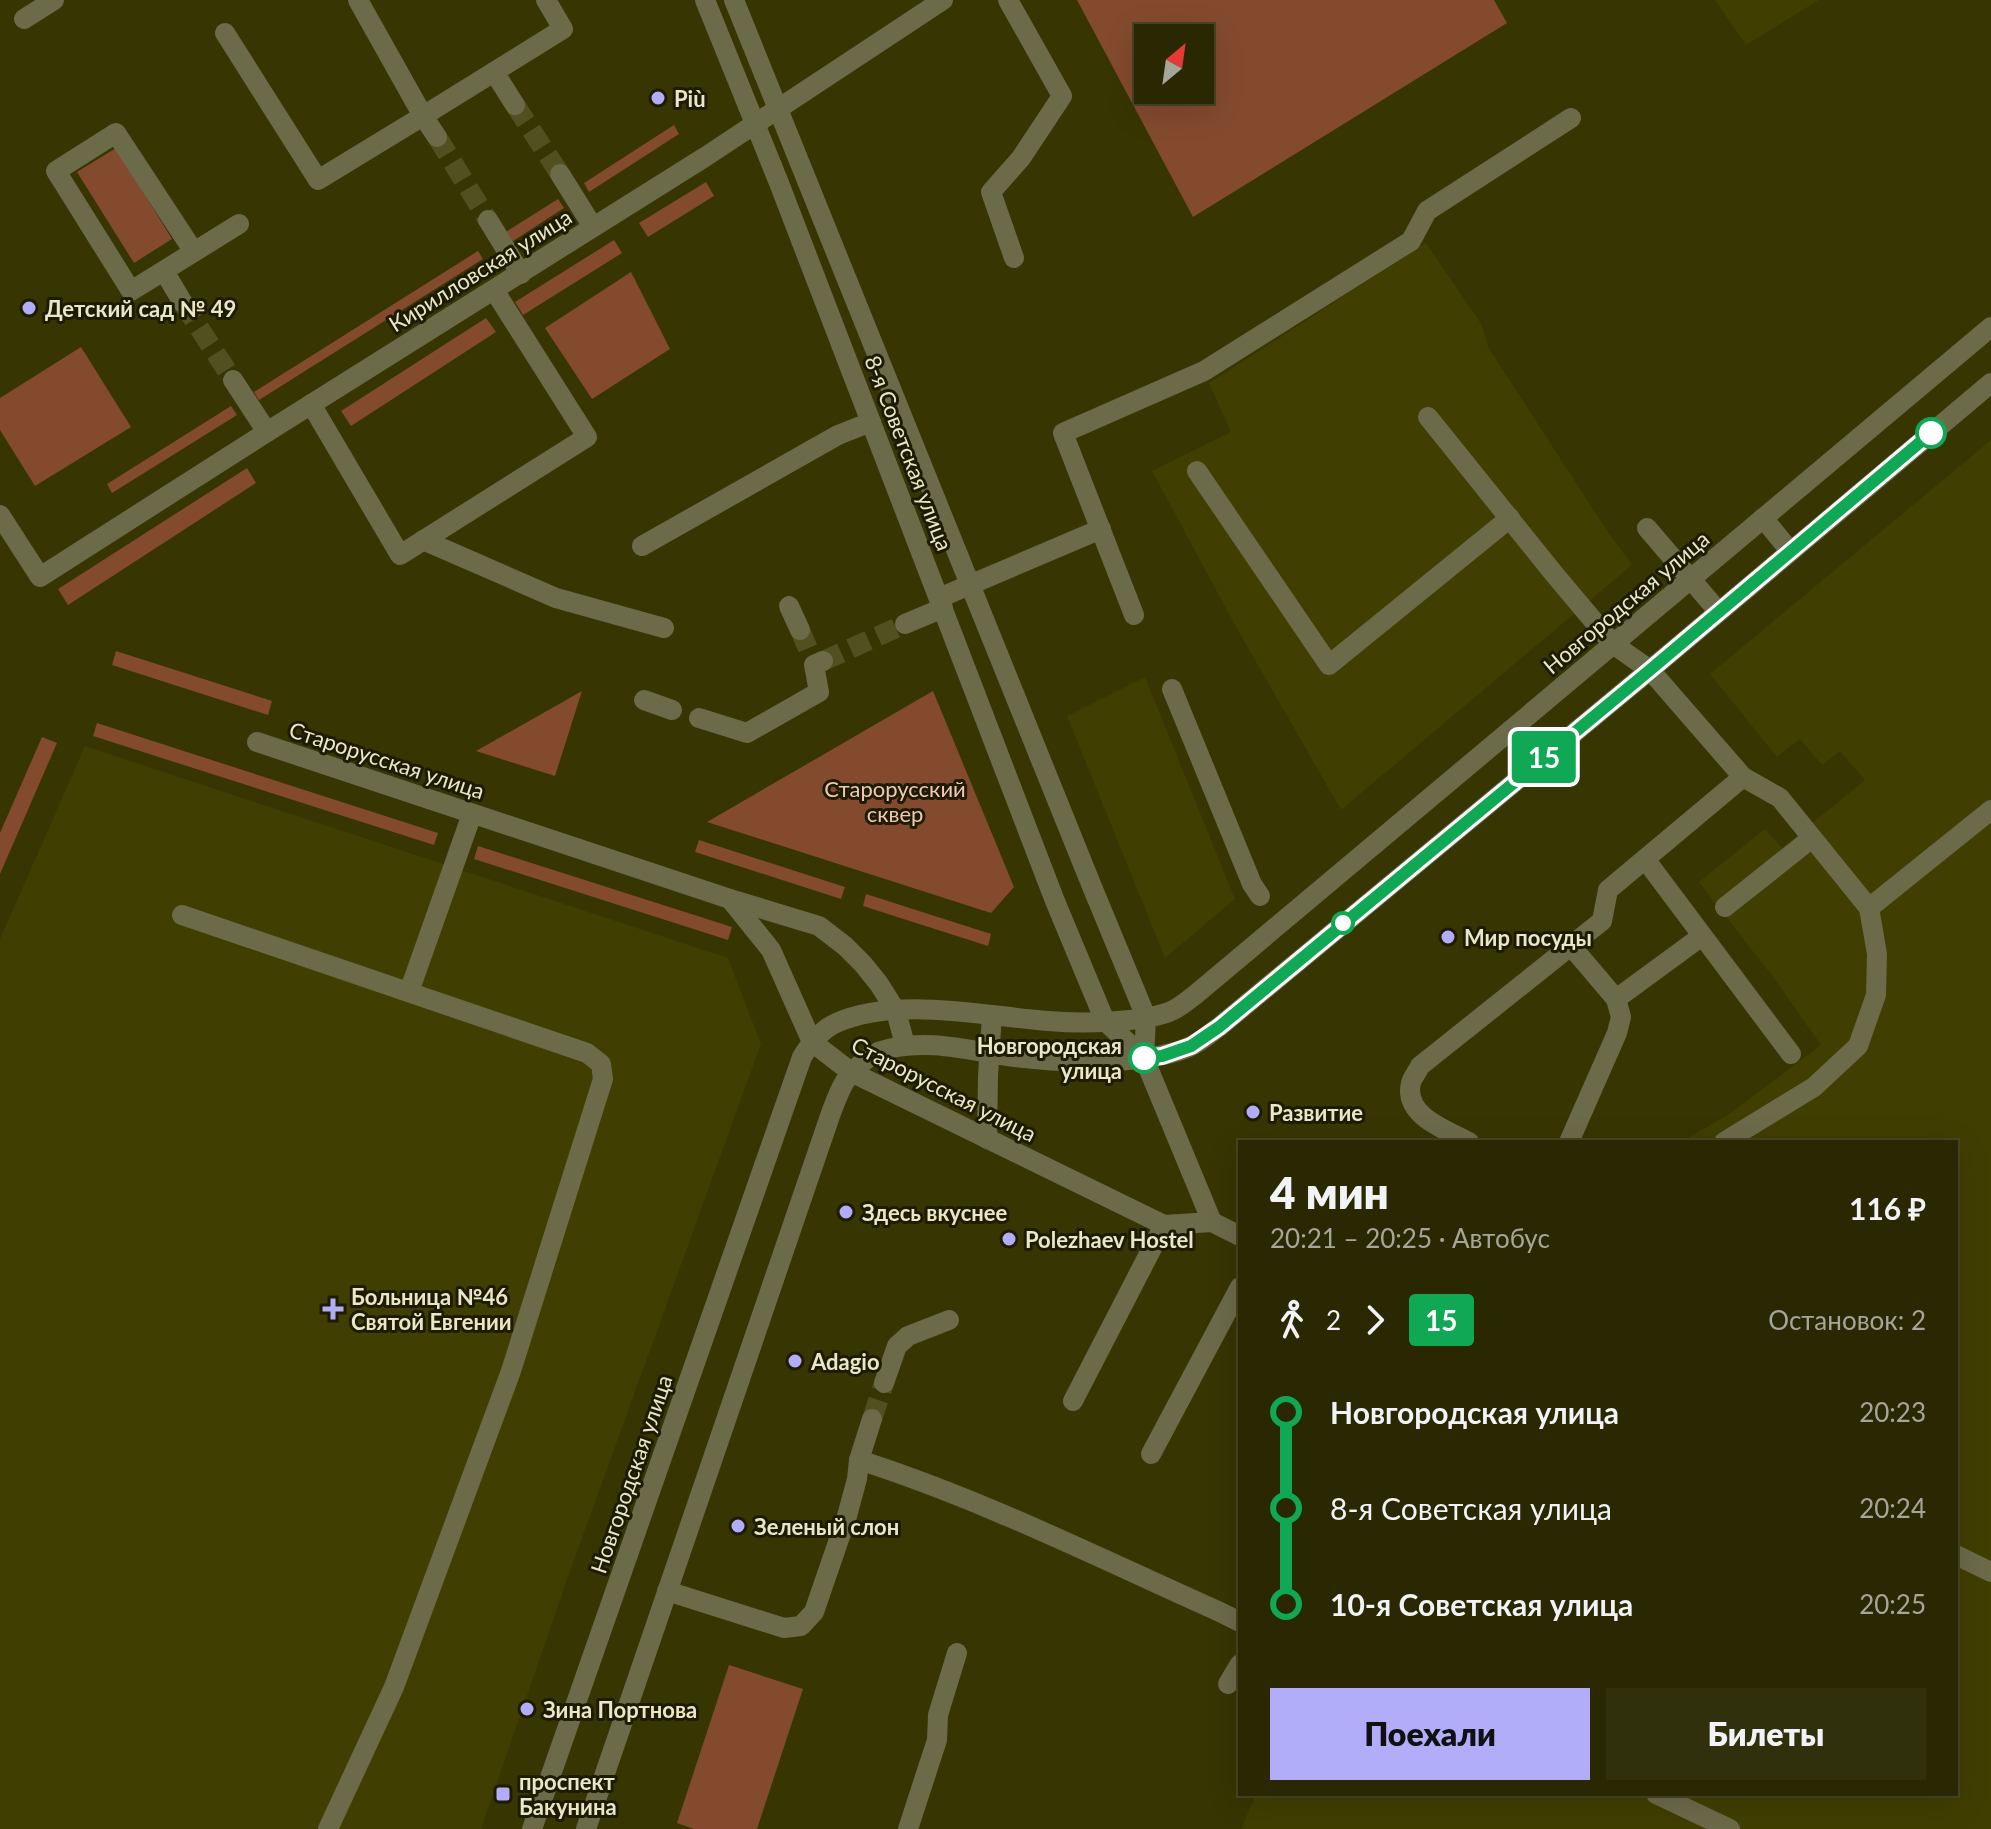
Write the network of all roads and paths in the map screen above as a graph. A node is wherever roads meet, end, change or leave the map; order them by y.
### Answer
1 (54, 0) edge
2 (358, 0) edge
3 (546, 0) edge
4 (705, 0) edge
5 (734, 0) edge
6 (943, 0) edge
7 (1008, 0) edge
8 (24, 19) dead end
9 (225, 33) dead end
10 (494, 72) junction
11 (515, 105) tunnel mouth
12 (779, 107) junction
13 (423, 116) junction
14 (1571, 118) dead end
15 (755, 123) junction
16 (437, 137) tunnel mouth
17 (560, 174) tunnel mouth
18 (488, 220) tunnel mouth
19 (239, 224) dead end
20 (593, 227) junction
21 (194, 252) junction
22 (1014, 258) dead end
23 (164, 271) junction
24 (521, 274) junction
25 (494, 290) junction
26 (183, 303) tunnel mouth
27 (1991, 327) edge
28 (233, 380) tunnel mouth
29 (1991, 383) edge
30 (311, 404) junction
31 (1428, 417) dead end
32 (871, 422) junction
33 (267, 432) junction
34 (1197, 471) dead end
35 (0, 515) edge
36 (1510, 518) junction
37 (1763, 518) junction
38 (1647, 528) dead end
39 (1101, 529) junction
40 (423, 540) junction
41 (642, 546) dead end
42 (1790, 551) junction
43 (1690, 579) junction
44 (971, 585) junction
45 (941, 603) junction
46 (789, 606) dead end
47 (1718, 611) junction
48 (1134, 615) dead end
49 (905, 624) tunnel mouth
50 (664, 628) dead end
51 (800, 630) tunnel mouth
52 (1613, 644) junction
53 (816, 661) tunnel mouth
54 (1650, 670) junction
55 (1172, 689) dead end
56 (644, 700) dead end
57 (672, 710) dead end
58 (699, 718) dead end
59 (257, 742) dead end
60 (1743, 777) junction
61 (1991, 810) edge
62 (472, 814) junction
63 (1812, 838) junction
64 (1645, 859) junction
65 (1260, 896) dead end
66 (730, 899) junction
67 (1725, 907) dead end
68 (1869, 908) junction
69 (182, 915) dead end
70 (1702, 936) junction
71 (1571, 946) junction
72 (409, 992) junction
73 (1616, 999) junction
74 (896, 1011) junction
75 (992, 1015) junction
76 (1146, 1017) junction
77 (1105, 1021) junction
78 (812, 1042) junction
79 (905, 1045) junction
80 (990, 1053) junction
81 (1791, 1054) dead end
82 (1144, 1058) junction
83 (851, 1072) junction
84 (987, 1139) junction
85 (1465, 1140) edge
86 (1570, 1140) edge
87 (1727, 1140) edge
88 (1212, 1222) junction
89 (1164, 1225) junction
90 (1238, 1235) edge
91 (1238, 1291) edge
92 (949, 1320) dead end
93 (884, 1383) tunnel mouth
94 (1073, 1401) dead end
95 (872, 1419) tunnel mouth
96 (1151, 1454) dead end
97 (859, 1460) junction
98 (1958, 1556) edge
99 (1991, 1572) edge
100 (667, 1591) junction
101 (1238, 1621) edge
102 (957, 1653) dead end
103 (1238, 1667) edge
104 (1228, 1684) dead end
105 (1660, 1796) edge
106 (328, 1829) edge
107 (532, 1829) edge
108 (586, 1829) edge
109 (908, 1829) edge
110 (1730, 1829) edge

1 - 8 street
2 - 13 street
3 - 10 street
4 - 15 street, 8-я Советская улица
5 - 12 street, 8-я Советская улица
6 - 12 street, Кирилловская улица
7 - 22 street
9 - 13 street
10 - 11 street
10 - 13 street
12 - 15 street, Кирилловская улица
12 - 44 street, 8-я Советская улица
13 - 16 street
14 - 39 street
15 - 20 street, Кирилловская улица
15 - 32 street, 8-я Советская улица
17 - 20 street
18 - 24 street
19 - 21 street
20 - 24 street, Кирилловская улица
21 - 23 street
21 - 23 street
23 - 26 street
24 - 25 street, Кирилловская улица
25 - 30 street, Кирилловская улица
25 - 40 street
27 - 37 street, Новгородская улица
28 - 33 street
29 - 42 street
30 - 33 street, Кирилловская улица
30 - 40 street
31 - 36 street
32 - 41 street
32 - 45 street, 8-я Советская улица
33 - 35 street, Кирилловская улица
34 - 36 street
36 - 52 street
37 - 42 street
37 - 43 street, Новгородская улица
38 - 43 street
39 - 44 street
39 - 48 street
40 - 50 street
42 - 47 street
43 - 47 street
43 - 52 street, Новгородская улица
44 - 45 street
44 - 76 street, 8-я Советская улица
45 - 49 street
45 - 77 street, 8-я Советская улица
46 - 51 street
47 - 54 street
52 - 54 street
52 - 76 street, Новгородская улица
53 - 58 street
54 - 60 street
54 - 82 street
55 - 65 street
56 - 57 street
59 - 62 street, Старорусская улица
60 - 63 street
60 - 64 street
61 - 68 street
62 - 66 street, Старорусская улица
62 - 72 street
63 - 67 street
63 - 68 street
64 - 70 street
64 - 71 street
66 - 74 street, Старорусская улица
66 - 78 street, Старорусская улица
68 - 87 street
69 - 72 street
70 - 73 street
70 - 81 street
71 - 73 street
71 - 85 street
72 - 106 street
73 - 86 street
74 - 75 street, Новгородская улица
74 - 78 street, Новгородская улица
74 - 79 street, Старорусская улица
75 - 77 street, Новгородская улица
75 - 80 street
76 - 77 street, Новгородская улица
76 - 82 street, 8-я Советская улица
77 - 82 street, 8-я Советская улица
78 - 83 street, Старорусская улица
78 - 107 street, Новгородская улица
79 - 80 street
79 - 83 street
80 - 82 street
80 - 84 street
82 - 88 street
83 - 84 street, Старорусская улица
83 - 100 street
84 - 89 street, Старорусская улица
88 - 89 street, Старорусская улица
88 - 90 street
89 - 94 street
91 - 96 street
92 - 93 street
95 - 97 street
97 - 100 street
97 - 101 street
98 - 99 street
100 - 108 street
102 - 109 street
103 - 104 street
105 - 110 street

